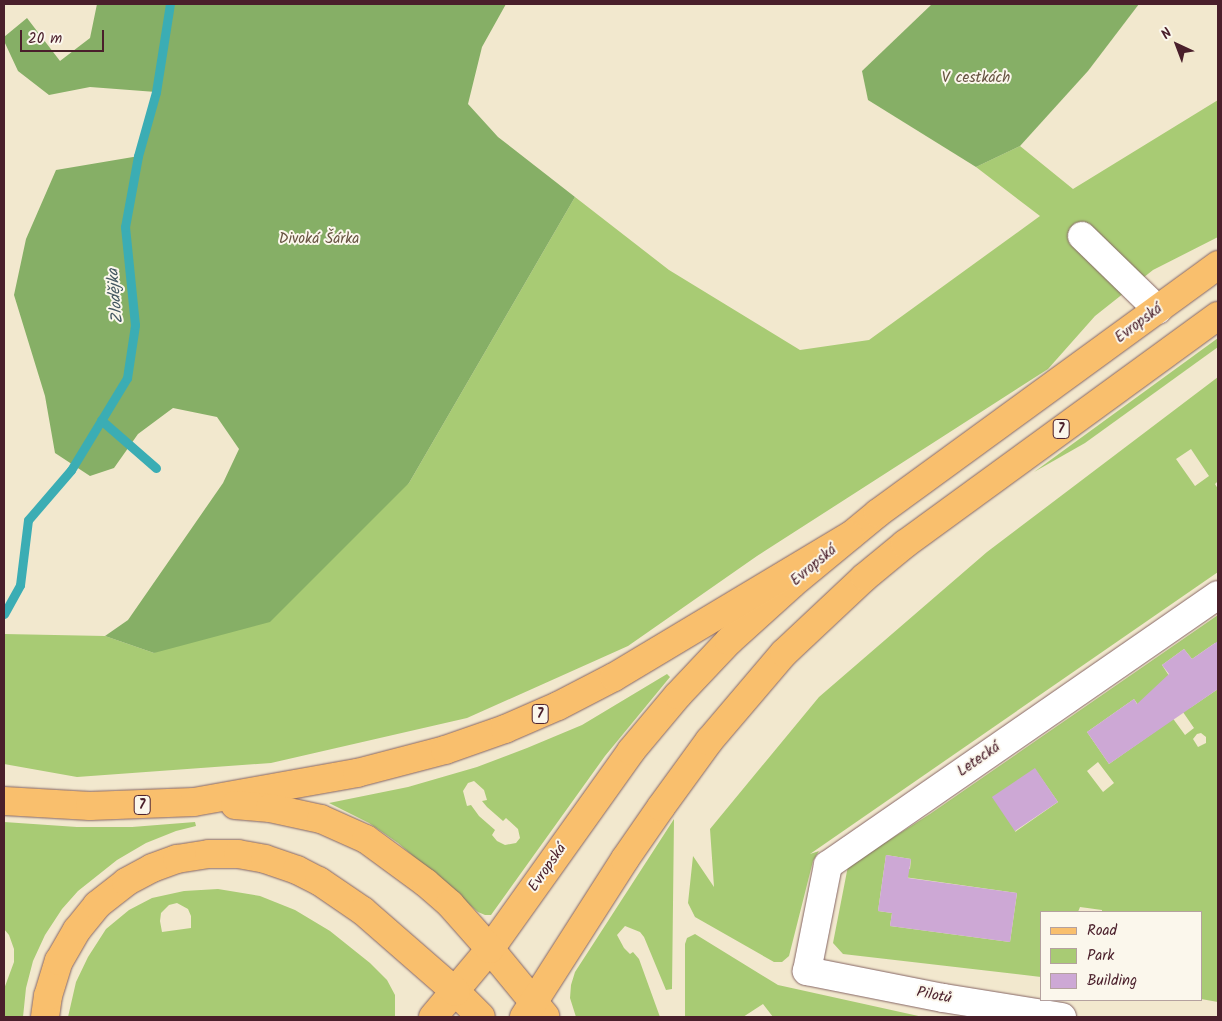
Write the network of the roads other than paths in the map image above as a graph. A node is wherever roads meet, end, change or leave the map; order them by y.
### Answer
1 (1082, 236) dead end
2 (1218, 265) edge
3 (1158, 310) junction
4 (1218, 316) edge
5 (850, 536) junction
6 (1218, 595) edge
7 (4, 801) edge
8 (194, 802) junction
9 (490, 949) junction
10 (807, 971) joint
11 (456, 992) junction
12 (535, 1012) edge
13 (45, 1017) edge
14 (433, 1017) edge
15 (481, 1017) edge
16 (1062, 1017) edge

1 - 3 street
2 - 3 main road, Evropská / 7
3 - 5 main road, Evropská / 7
4 - 12 main road, 7
5 - 8 main road, 7
5 - 9 main road, Evropská
6 - 10 street, Letecká
7 - 8 main road, 7
8 - 9 main road
9 - 11 main road, Evropská
9 - 12 main road
10 - 16 street, Pilotů
11 - 13 main road
11 - 14 main road, Evropská
11 - 15 main road

